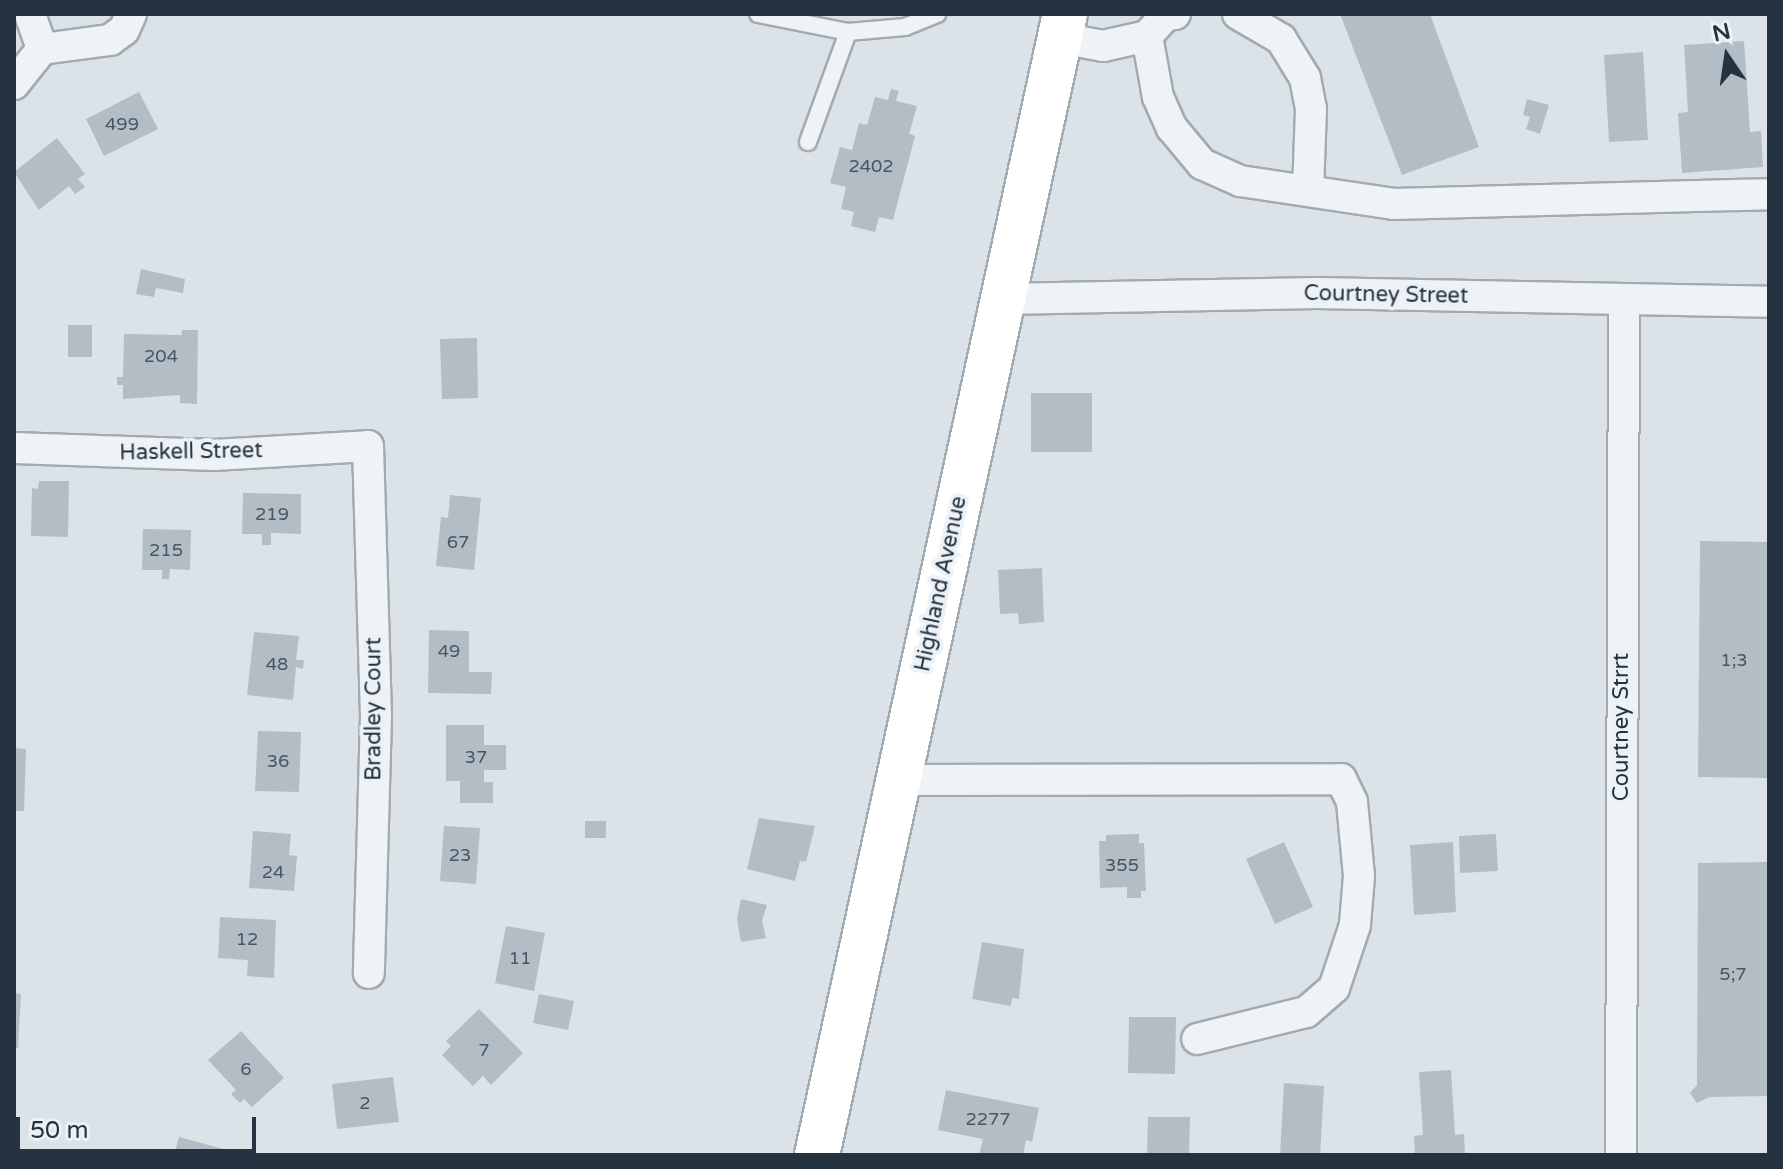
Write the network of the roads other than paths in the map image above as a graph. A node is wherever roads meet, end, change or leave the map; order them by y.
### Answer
1 (30, 14) edge
2 (131, 14) edge
3 (758, 14) edge
4 (938, 14) edge
5 (1238, 14) edge
6 (1164, 20) edge
7 (1063, 26) edge
8 (848, 32) junction
9 (42, 49) junction
10 (14, 84) edge
11 (808, 142) dead end
12 (1308, 190) junction
13 (1769, 194) edge
14 (1003, 299) junction
15 (1624, 299) junction
16 (1769, 302) edge
17 (368, 446) joint
18 (14, 448) edge
19 (898, 780) junction
20 (369, 973) dead end
21 (1197, 1039) dead end
22 (817, 1155) edge
23 (1621, 1155) edge

1 - 9 street
2 - 9 street
3 - 8 lane
4 - 8 lane
5 - 12 street
6 - 7 street
6 - 12 street
7 - 14 main road, Highland Avenue
8 - 11 lane
9 - 10 street
12 - 13 street
14 - 15 street, Courtney Street
14 - 19 main road, Highland Avenue
15 - 16 street, Courtney Street
15 - 23 street, Courtney Strrt
17 - 18 street, Haskell Street
17 - 20 street, Bradley Court
19 - 21 street
19 - 22 main road, Highland Avenue

